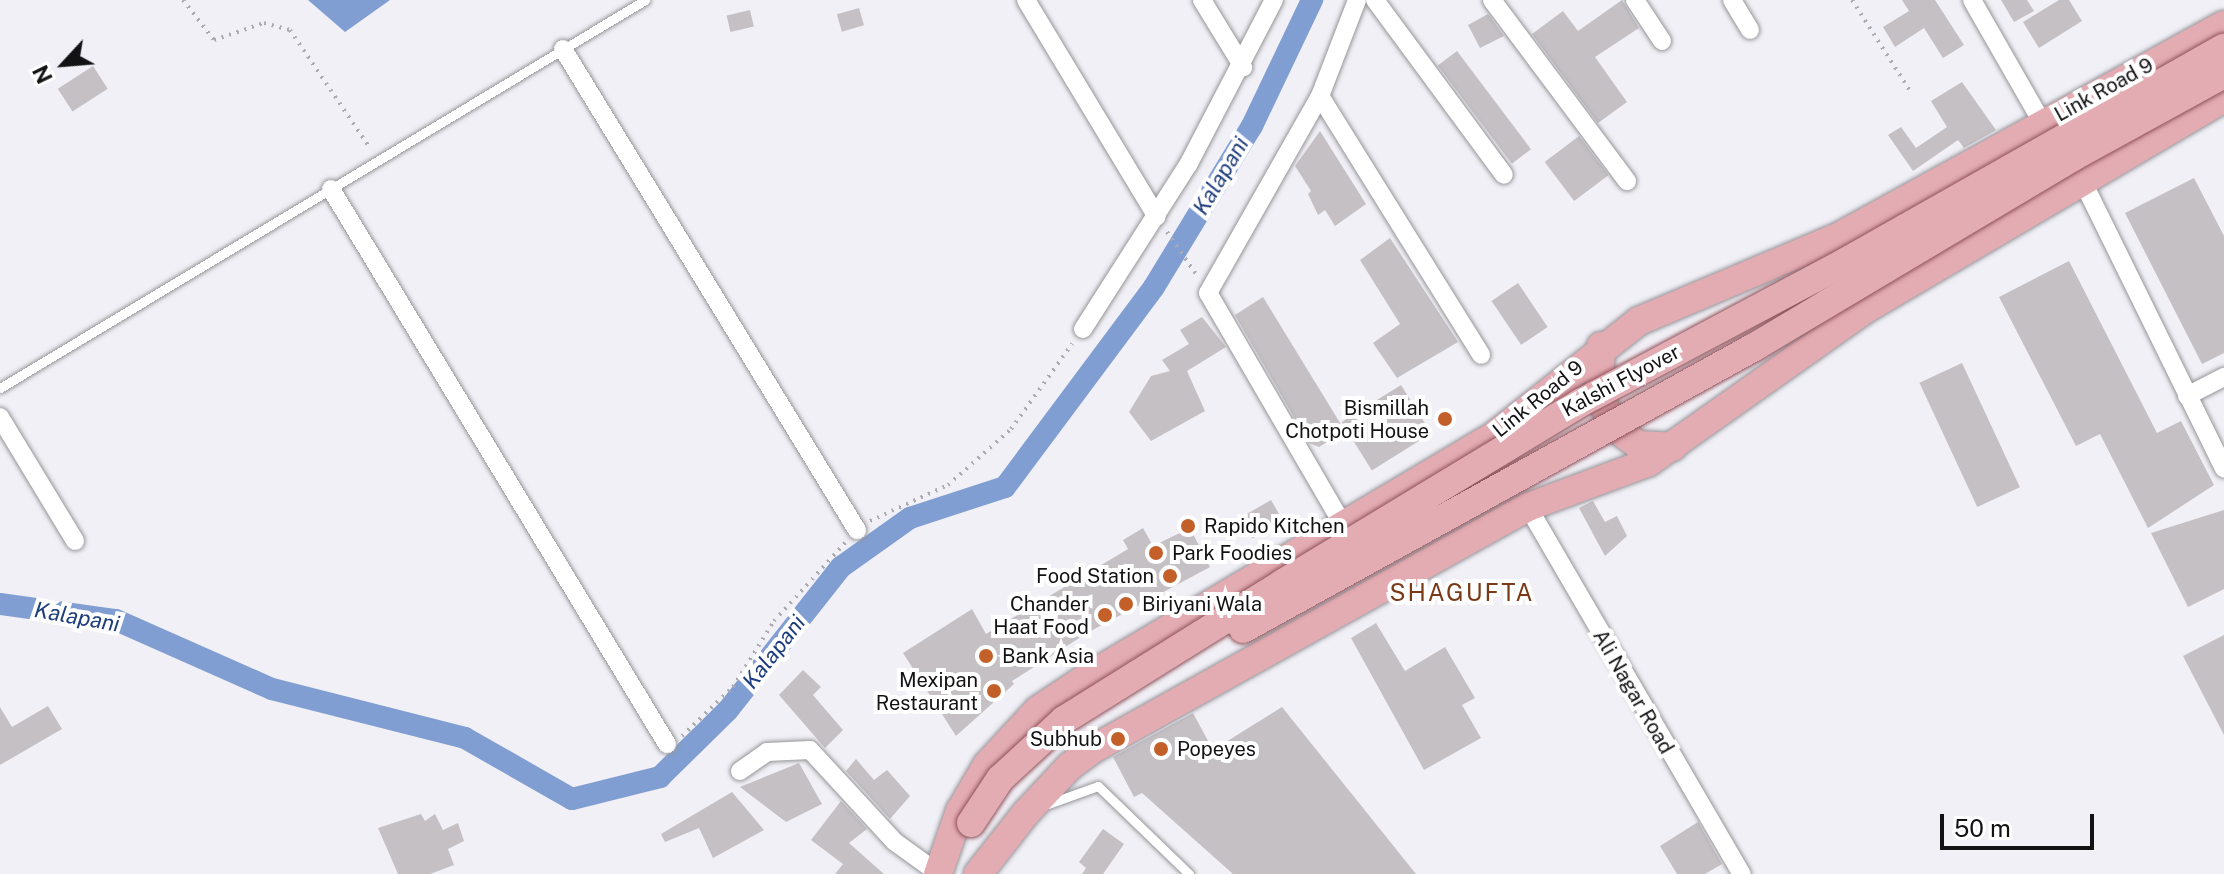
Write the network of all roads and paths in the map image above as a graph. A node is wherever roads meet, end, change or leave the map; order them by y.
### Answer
1 (183, 0) edge
2 (645, 0) edge
3 (1026, 0) edge
4 (1202, 0) edge
5 (1274, 0) edge
6 (1357, 0) edge
7 (1375, 0) edge
8 (1492, 0) edge
9 (1635, 0) edge
10 (1732, 0) edge
11 (1852, 0) edge
12 (1972, 0) edge
13 (2224, 25) edge
14 (1750, 30) dead end
15 (1662, 41) dead end
16 (2224, 48) edge
17 (563, 49) junction
18 (1243, 67) junction
19 (2224, 74) edge
20 (1909, 89) dead end
21 (1320, 96) junction
22 (2224, 98) edge
23 (2043, 124) junction
24 (378, 160) junction
25 (1504, 175) dead end
26 (1627, 181) dead end
27 (2084, 184) junction
28 (331, 189) junction
29 (1161, 223) junction
30 (1205, 288) dead end
31 (1083, 329) dead end
32 (1601, 346) junction
33 (1481, 355) dead end
34 (2224, 377) edge
35 (0, 388) edge
36 (2187, 396) junction
37 (0, 417) edge
38 (1674, 447) junction
39 (2224, 468) edge
40 (1528, 507) junction
41 (1342, 523) junction
42 (857, 530) dead end
43 (75, 541) dead end
44 (667, 744) dead end
45 (740, 771) dead end
46 (1026, 813) junction
47 (981, 820) junction
48 (941, 867) edge
49 (980, 869) edge
50 (1189, 874) edge
51 (1742, 874) edge

1 - 24 path
2 - 17 lane
3 - 29 street
4 - 18 street
5 - 18 street
6 - 21 street
7 - 25 street
8 - 26 street
9 - 15 street
10 - 14 street
11 - 20 path
12 - 23 street
13 - 23 main road, Link Road 9
16 - 47 main road, Kalshi Flyover, bridge
17 - 24 lane
17 - 42 street
18 - 29 street
19 - 47 main road, bridge
21 - 33 street
21 - 41 street
22 - 27 main road
23 - 32 main road, Link Road 9
24 - 28 lane
27 - 36 street
27 - 38 main road
28 - 35 lane
28 - 44 street
29 - 30 path
29 - 31 street
32 - 38 main road
32 - 41 main road, Link Road 9
34 - 36 street
36 - 39 street
37 - 43 street
38 - 40 main road
40 - 46 main road
40 - 51 street, Ali Nagar Road
41 - 48 main road, Link Road 9
45 - 48 street
46 - 49 main road
46 - 50 lane
47 - 48 main road, Kalshi Flyover
47 - 49 main road

